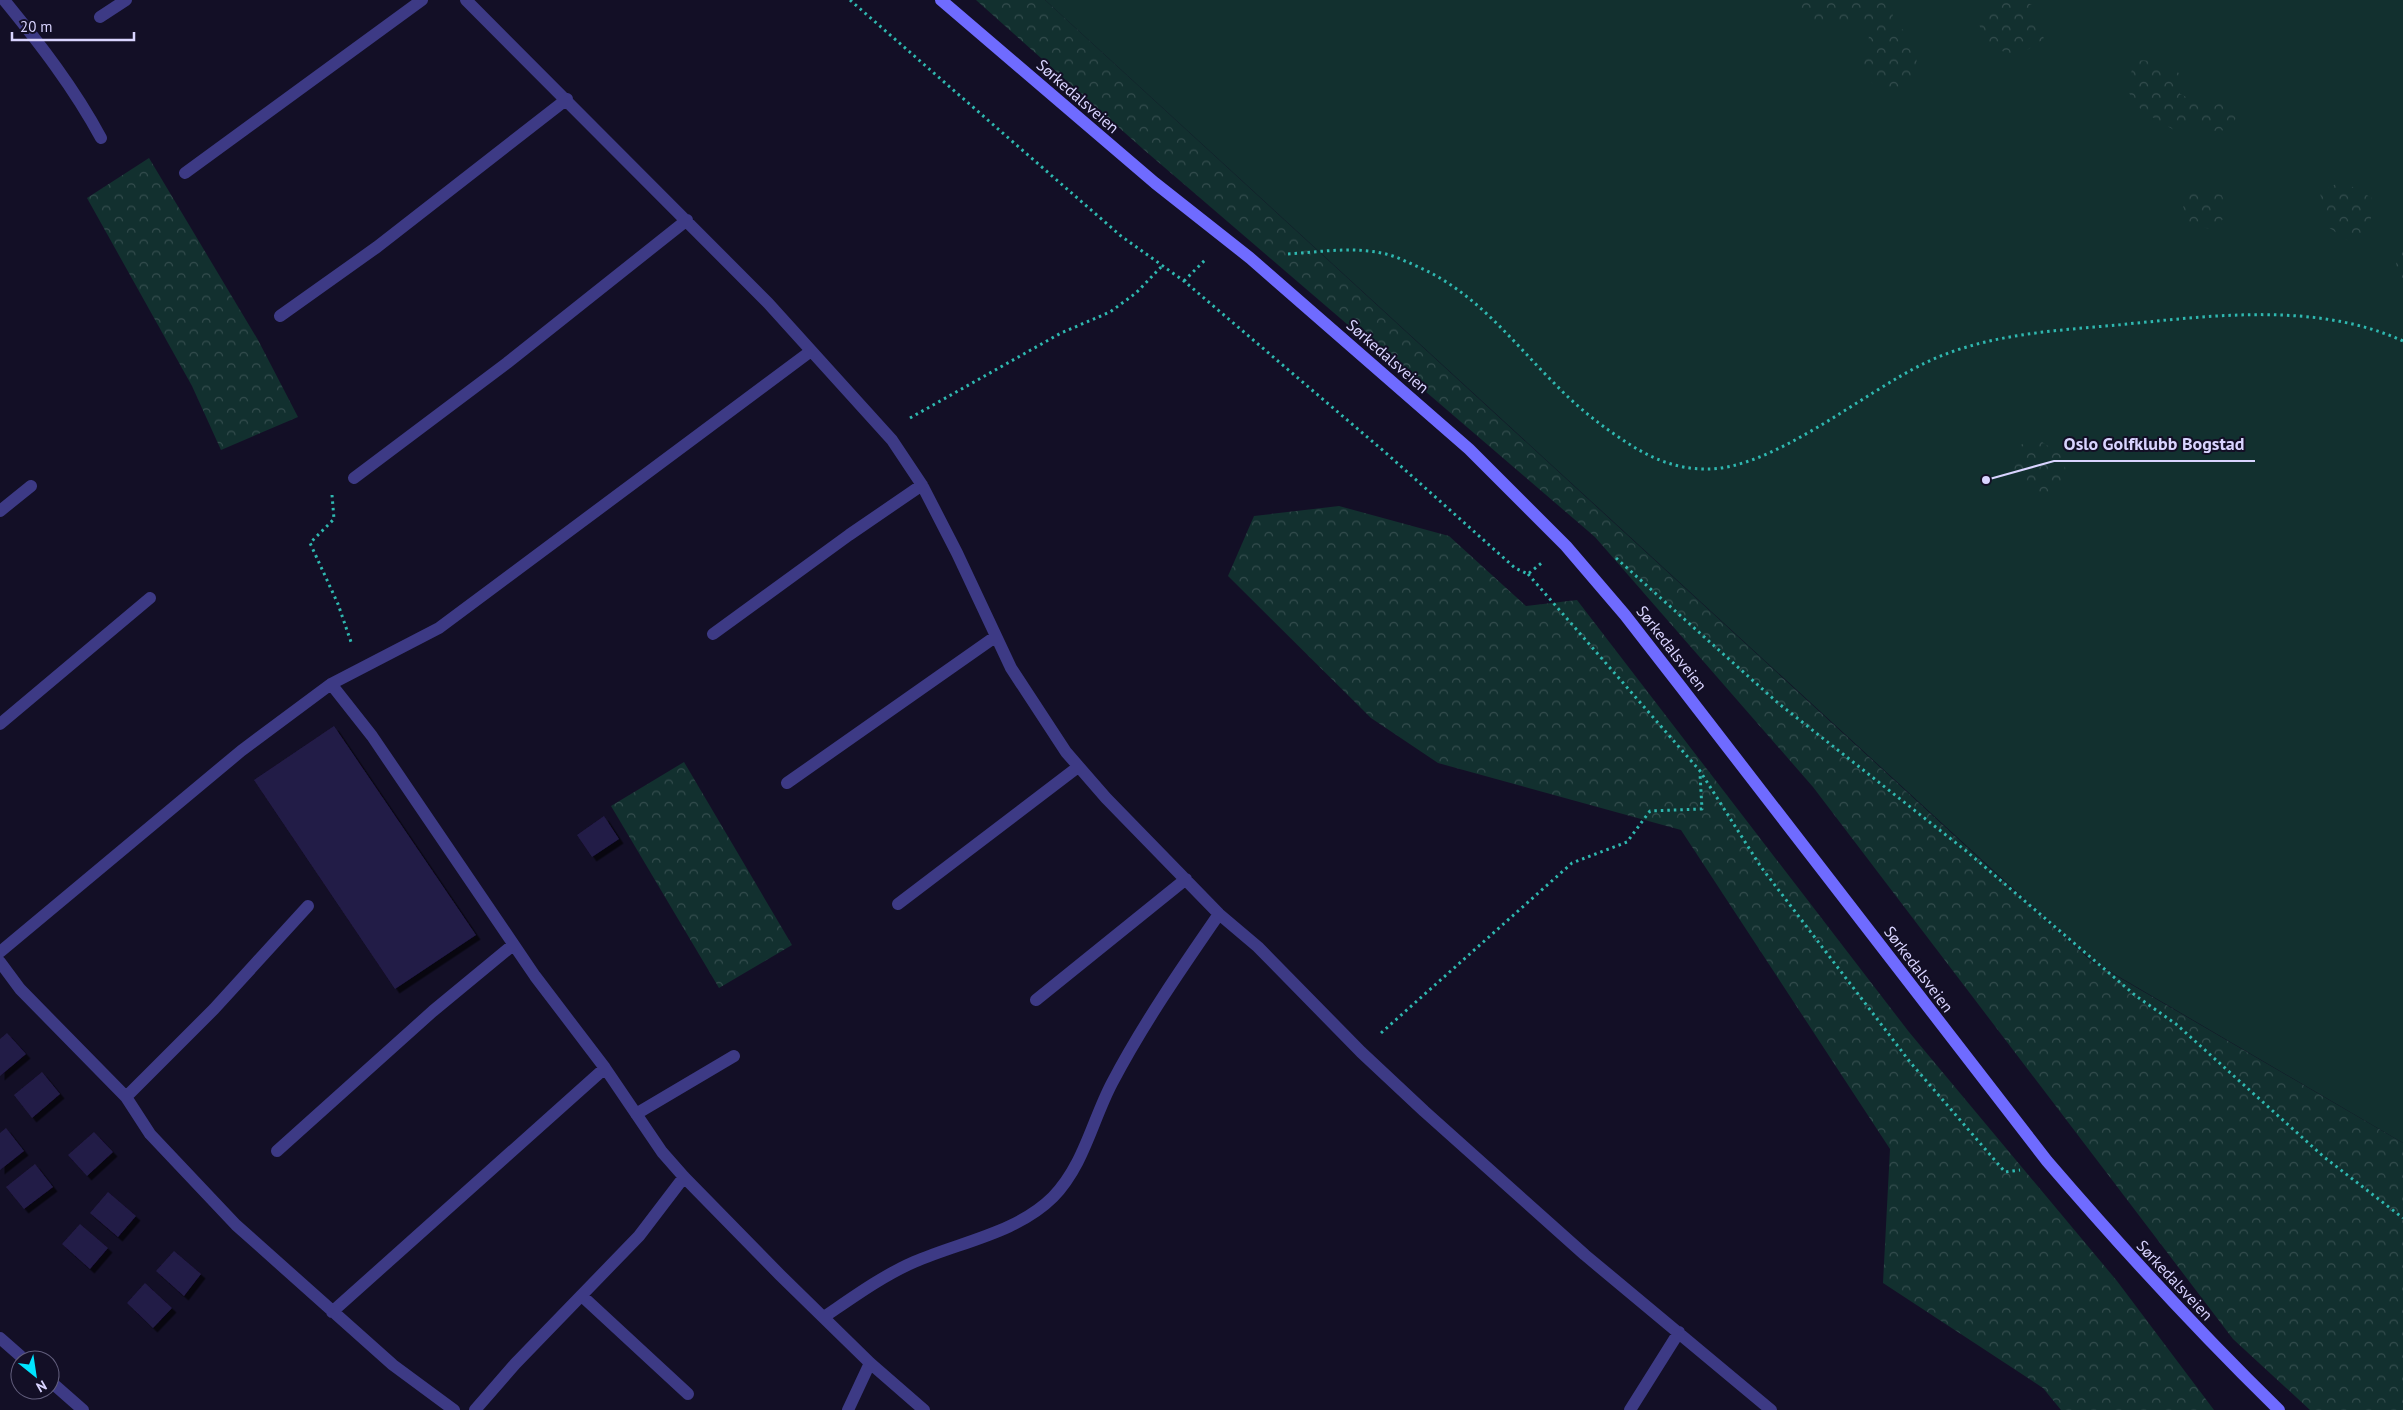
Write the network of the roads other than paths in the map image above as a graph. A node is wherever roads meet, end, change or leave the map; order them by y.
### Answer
1 (4, 0) edge
2 (126, 0) edge
3 (422, 0) edge
4 (466, 0) edge
5 (941, 0) edge
6 (100, 17) dead end
7 (567, 99) junction
8 (101, 138) dead end
9 (185, 173) dead end
10 (686, 220) junction
11 (280, 316) dead end
12 (810, 351) junction
13 (354, 478) road end
14 (922, 485) junction
15 (31, 486) dead end
16 (0, 511) edge
17 (150, 598) dead end
18 (713, 634) dead end
19 (995, 637) junction
20 (331, 684) junction
21 (0, 724) edge
22 (1078, 767) junction
23 (787, 783) dead end
24 (1186, 879) junction
25 (898, 904) dead end
26 (308, 906) dead end
27 (1219, 914) junction
28 (513, 945) junction
29 (0, 952) edge
30 (0, 962) edge
31 (1036, 1000) dead end
32 (734, 1056) dead end
33 (605, 1068) junction
34 (126, 1097) junction
35 (636, 1114) junction
36 (277, 1151) dead end
37 (684, 1177) junction
38 (582, 1296) junction
39 (332, 1312) junction
40 (824, 1317) junction
41 (1679, 1332) junction
42 (0, 1338) edge
43 (14, 1350) edge
44 (870, 1363) junction
45 (60, 1390) edge
46 (688, 1394) dead end
47 (83, 1410) edge
48 (453, 1410) edge
49 (475, 1410) edge
50 (848, 1410) edge
51 (924, 1410) edge
52 (1630, 1410) edge
53 (1771, 1410) edge
54 (2280, 1410) edge

1 - 8 lane
2 - 6 lane
3 - 9 lane
4 - 7 lane
5 - 54 street, Sørkedalsveien
7 - 10 lane
7 - 11 lane
10 - 12 lane
10 - 13 lane
12 - 14 lane
12 - 20 lane
14 - 18 lane
14 - 19 lane
15 - 16 lane
17 - 21 lane
19 - 22 lane
19 - 23 lane
20 - 28 lane
20 - 29 lane
22 - 24 lane
22 - 25 lane
24 - 27 lane
24 - 31 lane
26 - 34 lane
27 - 40 lane
27 - 41 lane
28 - 33 lane
28 - 36 lane
30 - 34 lane
32 - 35 lane
33 - 35 lane
33 - 39 lane
34 - 39 lane
35 - 37 lane
37 - 38 lane
37 - 40 lane
38 - 46 lane
38 - 49 lane
39 - 48 lane
40 - 44 lane
41 - 52 lane
41 - 53 lane
42 - 43 lane
44 - 50 lane
44 - 51 lane
45 - 47 lane

